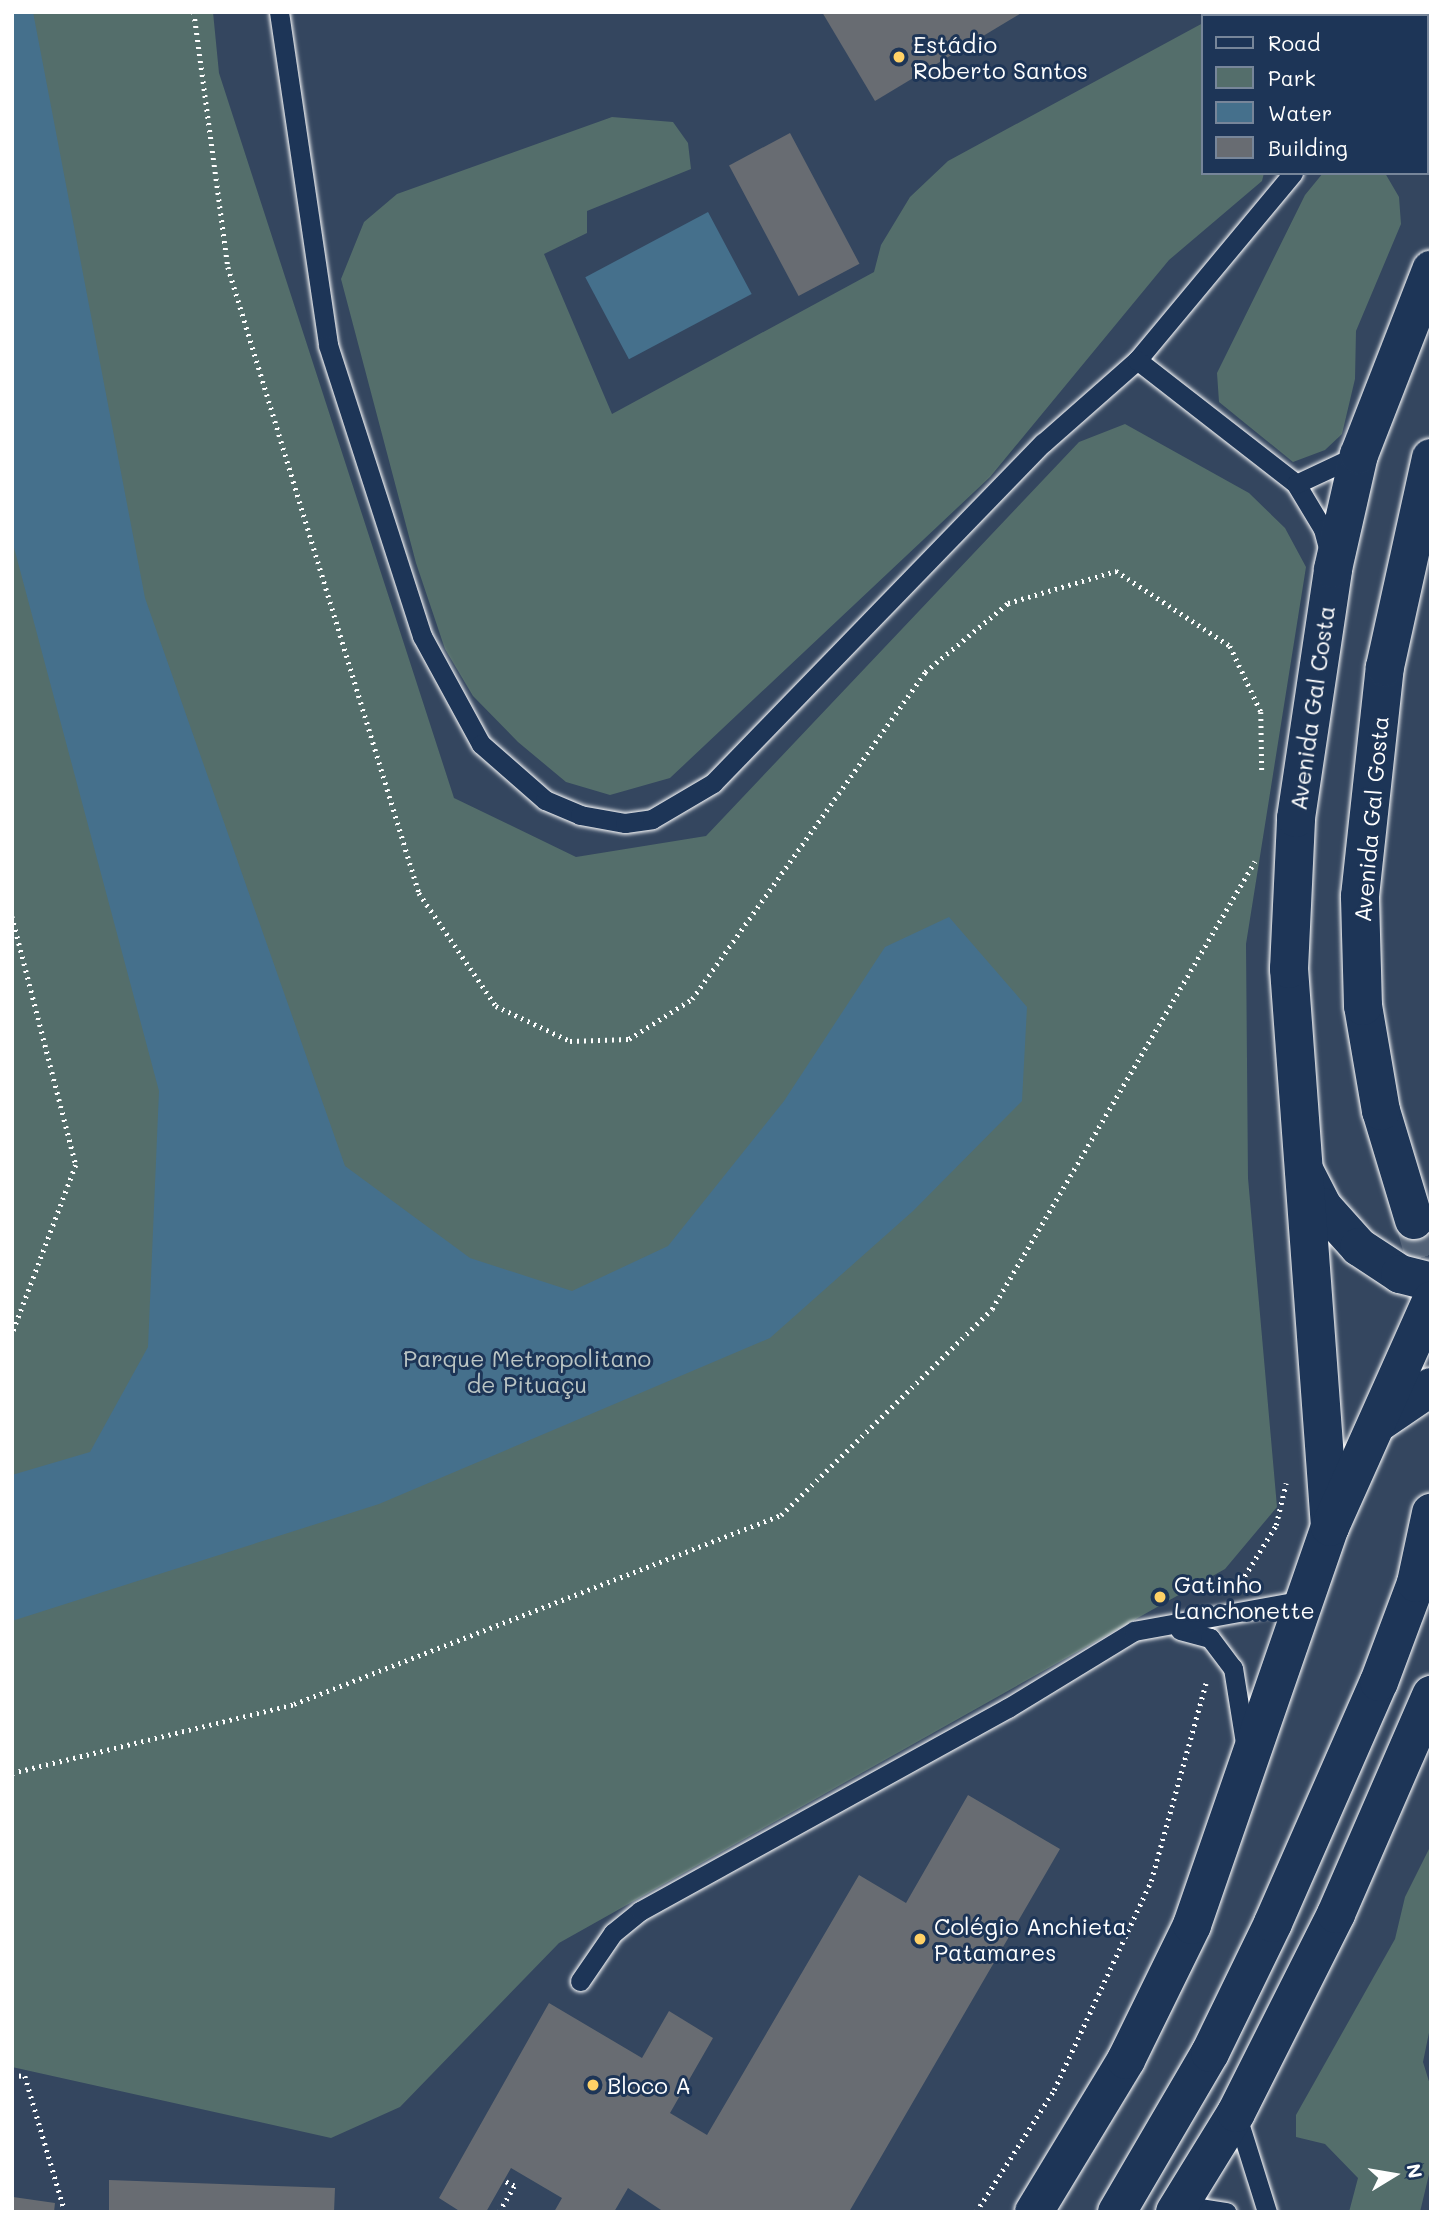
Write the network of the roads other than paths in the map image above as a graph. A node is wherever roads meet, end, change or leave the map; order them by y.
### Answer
1 (279, 12) edge
2 (1291, 175) edge
3 (1431, 270) edge
4 (1138, 360) junction
5 (1359, 455) junction
6 (1431, 458) edge
7 (1296, 484) junction
8 (1333, 569) junction
9 (1300, 1162) junction
10 (1414, 1220) tunnel mouth
11 (1431, 1282) edge
12 (1431, 1301) edge
13 (1431, 1387) edge
14 (1375, 1425) junction
15 (1431, 1513) edge
16 (1330, 1527) junction
17 (1304, 1600) junction
18 (1166, 1626) junction
19 (1431, 1695) edge
20 (1245, 1761) junction
21 (580, 1981) dead end
22 (1236, 2113) junction
23 (1035, 2207) edge
24 (1178, 2208) edge
25 (1117, 2212) edge
26 (1226, 2212) edge
27 (1267, 2212) edge

1 - 4 lane
2 - 4 lane
3 - 5 main road, Avenida Gal Costa
4 - 7 lane
5 - 7 lane
5 - 8 main road, Avenida Gal Costa
6 - 10 main road, Avenida Gal Gosta
7 - 8 lane
8 - 9 main road, Avenida Gal Costa
9 - 11 main road
9 - 16 main road, Avenida Gal Costa
12 - 14 main road
13 - 14 main road
14 - 16 main road
15 - 25 main road
16 - 17 main road
17 - 18 lane
17 - 20 main road
18 - 20 lane
18 - 21 lane
19 - 22 main road
20 - 23 main road
22 - 24 main road
22 - 27 lane
24 - 26 lane

